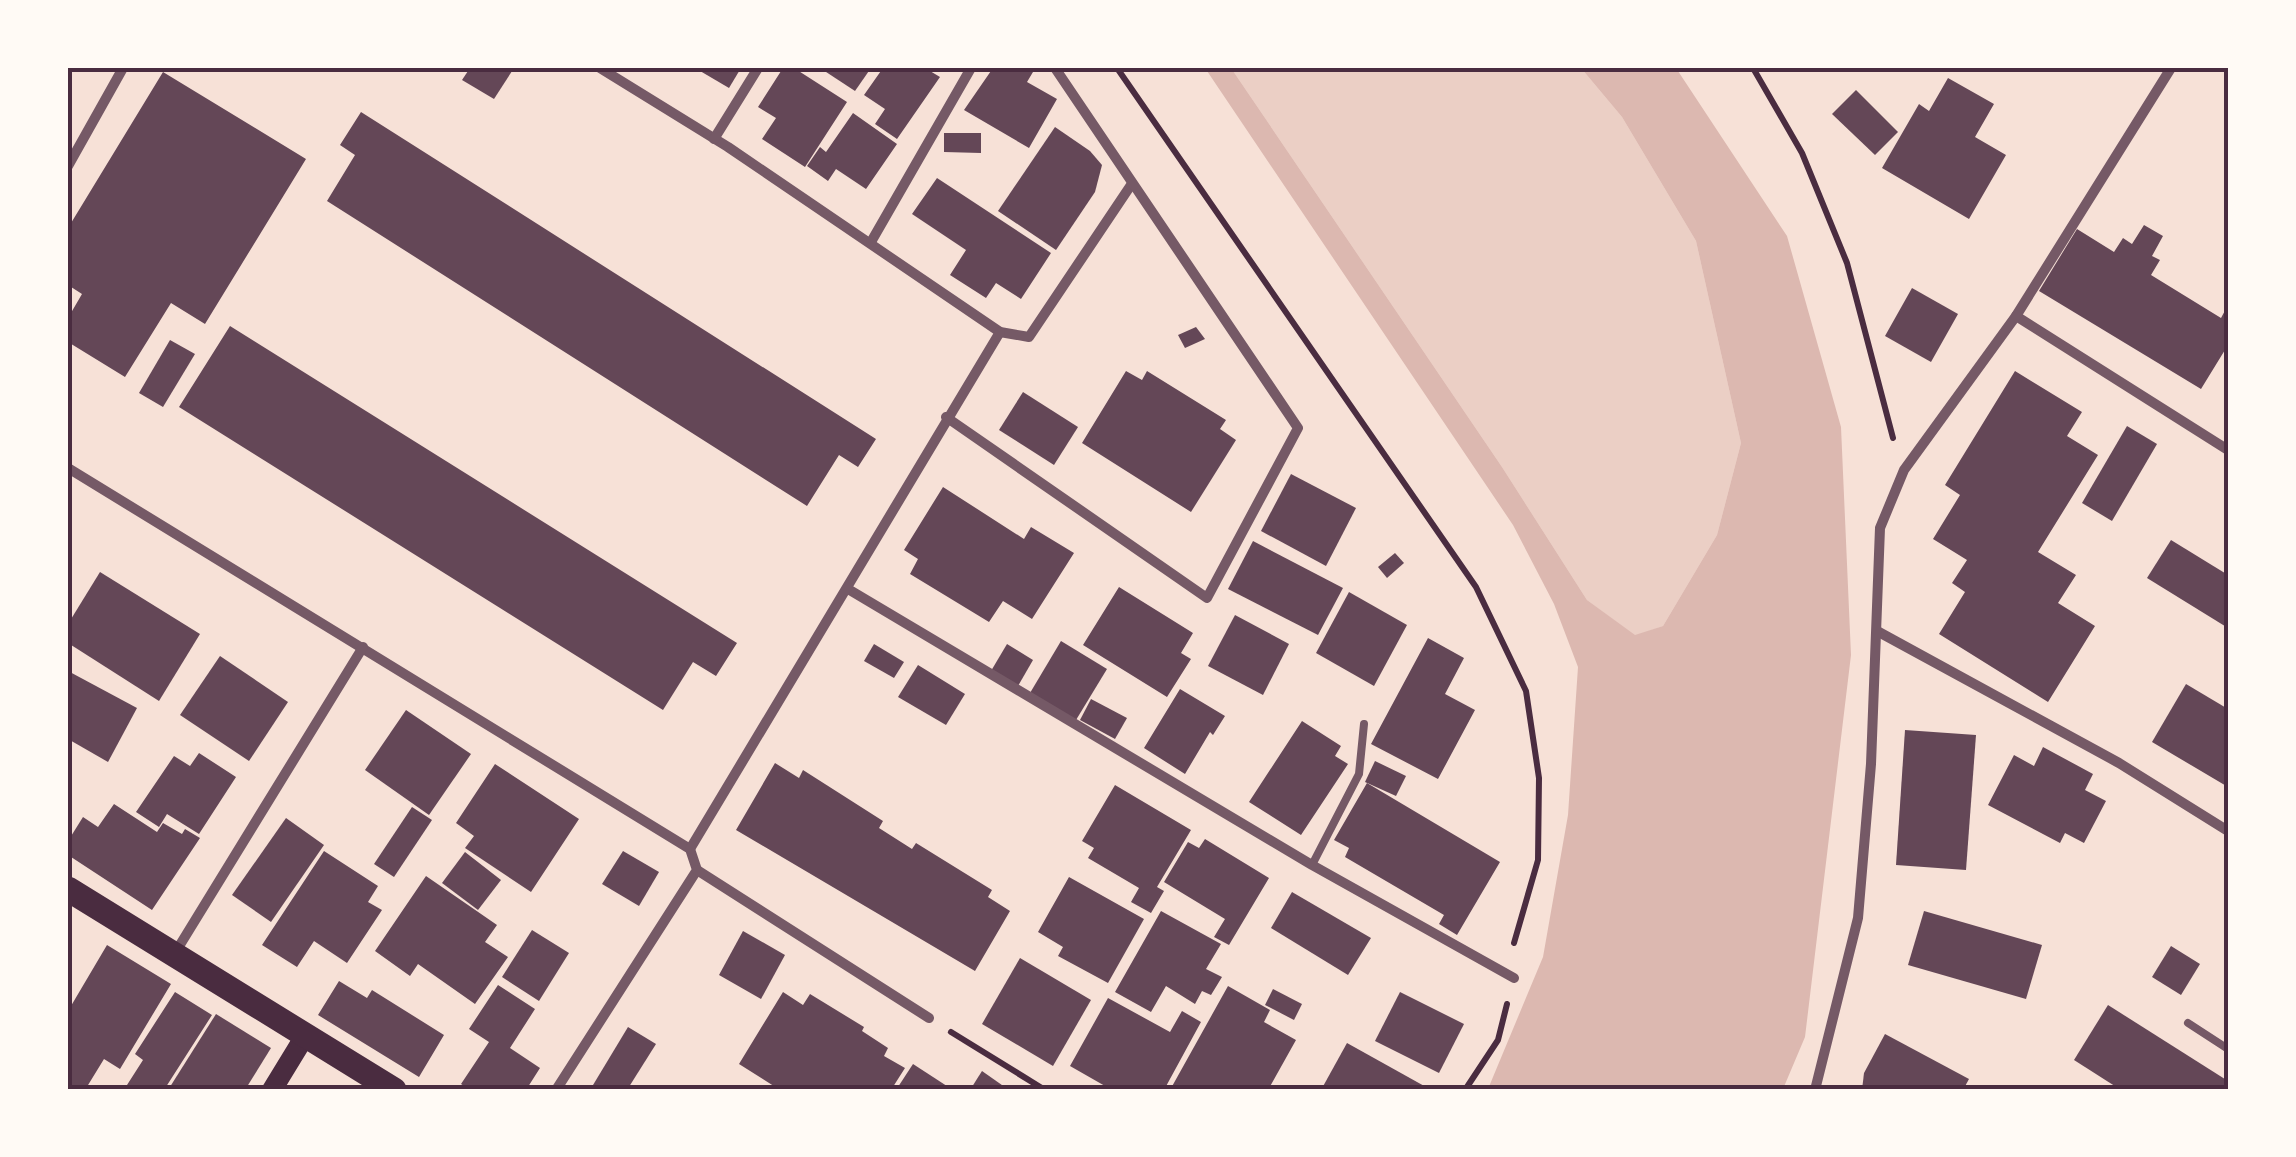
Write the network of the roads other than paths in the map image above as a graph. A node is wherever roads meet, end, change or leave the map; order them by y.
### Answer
1 (124, 68) edge
2 (600, 68) edge
3 (758, 68) edge
4 (970, 68) edge
5 (1055, 68) edge
6 (2171, 68) edge
7 (714, 139) junction
8 (68, 166) edge
9 (1131, 184) junction
10 (871, 242) junction
11 (2016, 316) junction
12 (1000, 332) junction
13 (946, 418) junction
14 (2228, 450) edge
15 (68, 468) edge
16 (848, 589) junction
17 (1876, 631) junction
18 (363, 647) junction
19 (1364, 724) dead end
20 (2228, 831) edge
21 (690, 849) junction
22 (1312, 866) junction
23 (697, 870) junction
24 (68, 890) edge
25 (175, 954) junction
26 (1514, 978) road end
27 (929, 1018) road end
28 (2188, 1023) dead end
29 (305, 1036) junction
30 (2228, 1049) edge
31 (272, 1090) edge
32 (394, 1090) edge
33 (556, 1090) edge
34 (1815, 1090) edge

1 - 8 street
2 - 7 street
3 - 7 street
4 - 10 street
5 - 9 street
6 - 11 street
7 - 10 street
9 - 12 street
9 - 13 street
10 - 12 street
11 - 14 street
11 - 17 street
12 - 13 street
13 - 16 street
15 - 18 street
16 - 21 street
16 - 22 street
17 - 20 street
17 - 34 street
18 - 21 street
18 - 25 street
19 - 22 lane
21 - 23 street
22 - 26 street
23 - 27 street
23 - 33 street
24 - 25 main road
25 - 29 main road
28 - 30 lane
29 - 31 main road
29 - 32 main road

